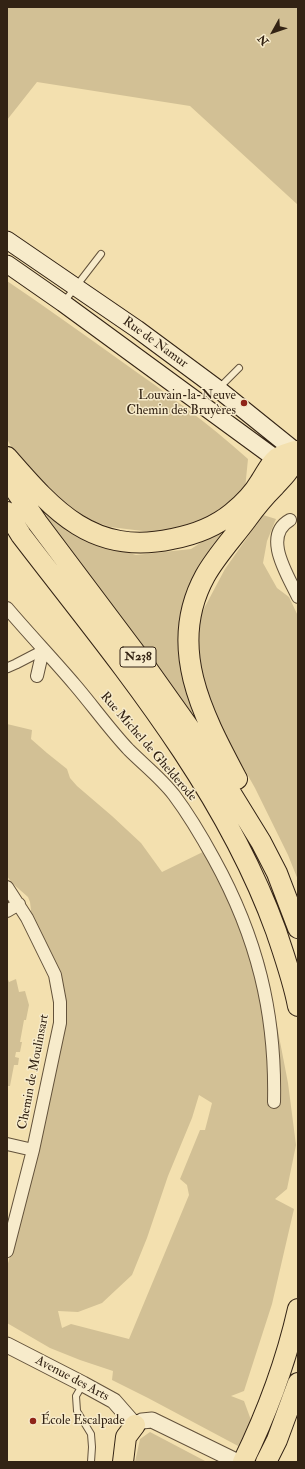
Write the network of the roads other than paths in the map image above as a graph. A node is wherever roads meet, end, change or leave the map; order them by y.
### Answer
1 (7, 240) edge
2 (101, 254) dead end
3 (7, 264) edge
4 (76, 286) junction
5 (64, 303) junction
6 (239, 368) dead end
7 (218, 389) junction
8 (7, 457) edge
9 (291, 461) edge
10 (7, 478) edge
11 (7, 512) edge
12 (290, 520) dead end
13 (7, 522) edge
14 (21, 535) junction
15 (298, 597) edge
16 (7, 608) edge
17 (43, 650) junction
18 (7, 668) edge
19 (37, 676) dead end
20 (261, 842) junction
21 (7, 886) edge
22 (19, 904) junction
23 (7, 911) edge
24 (298, 928) edge
25 (298, 1006) edge
26 (274, 1102) dead end
27 (7, 1144) edge
28 (33, 1150) junction
29 (7, 1251) edge
30 (298, 1309) edge
31 (14, 1348) edge
32 (298, 1382) edge
33 (83, 1384) junction
34 (298, 1419) edge
35 (135, 1425) junction
36 (277, 1440) junction
37 (91, 1462) edge
38 (123, 1462) edge
39 (238, 1462) edge
40 (243, 1462) edge
41 (266, 1462) edge

1 - 4 main road, Rue de Namur
2 - 4 lane
3 - 5 main road, Rue de Namur
4 - 5 lane
4 - 7 main road, Rue de Namur
5 - 9 main road, Rue de Namur
6 - 7 lane
7 - 9 main road, Rue de Namur
8 - 9 highway
9 - 20 highway
10 - 20 highway, N238
11 - 14 highway, N238
12 - 15 street
13 - 14 highway
14 - 25 highway, N238
16 - 17 street, Rue Michel de Ghelderode
17 - 18 street
17 - 19 street
17 - 26 street, Rue Michel de Ghelderode
20 - 24 highway, N238
21 - 22 street, Chemin de Moulinsart
22 - 23 street
22 - 28 street, Chemin de Moulinsart
27 - 28 street
28 - 29 street, Chemin de Moulinsart
30 - 40 highway
31 - 33 street, Avenue des Arts
32 - 36 highway
33 - 35 street, Avenue des Arts
33 - 37 lane
34 - 36 highway
35 - 38 highway
35 - 39 street
36 - 41 highway

